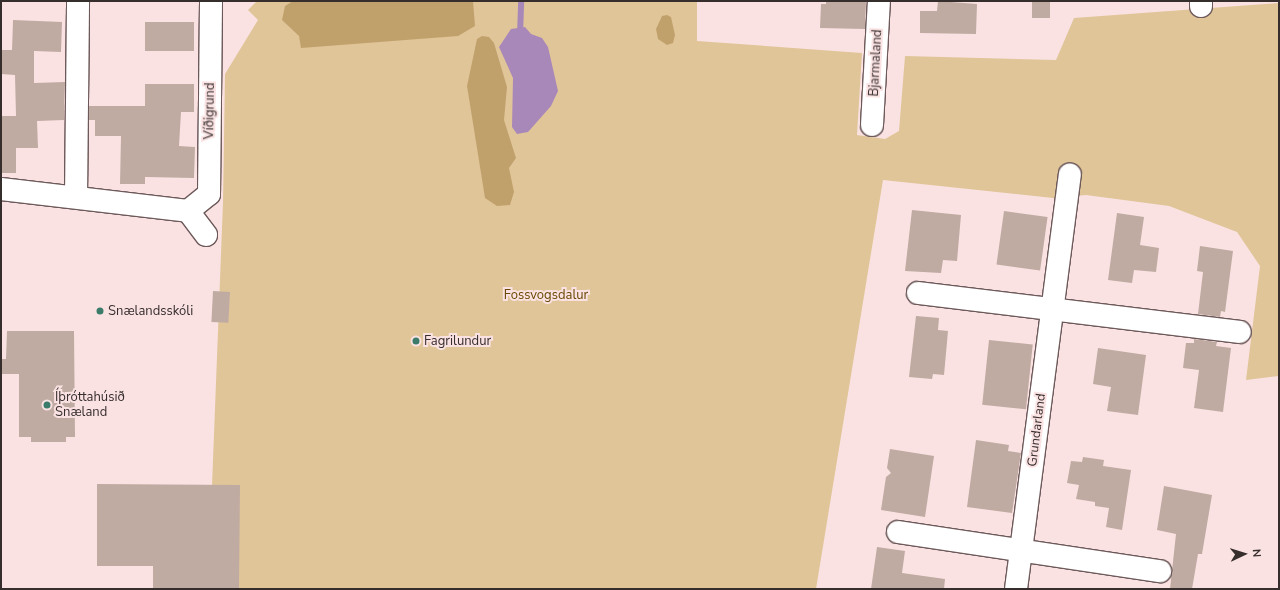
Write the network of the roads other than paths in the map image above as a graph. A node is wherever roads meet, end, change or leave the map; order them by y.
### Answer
1 (78, 1) edge
2 (211, 1) edge
3 (879, 1) edge
4 (872, 125) dead end
5 (1070, 175) dead end
6 (1, 189) edge
7 (76, 196) junction
8 (188, 211) junction
9 (206, 235) dead end
10 (918, 293) dead end
11 (1053, 310) junction
12 (1240, 332) dead end
13 (898, 532) dead end
14 (1022, 550) junction
15 (1160, 571) dead end
16 (1016, 589) edge

1 - 7 street
2 - 8 street, Víðigrund
3 - 4 street, Bjarmaland
5 - 11 street, Grundarland
6 - 7 street
7 - 8 street
8 - 9 street
10 - 11 street
11 - 12 street
11 - 14 street, Grundarland
13 - 14 street
14 - 15 street
14 - 16 street, Grundarland

